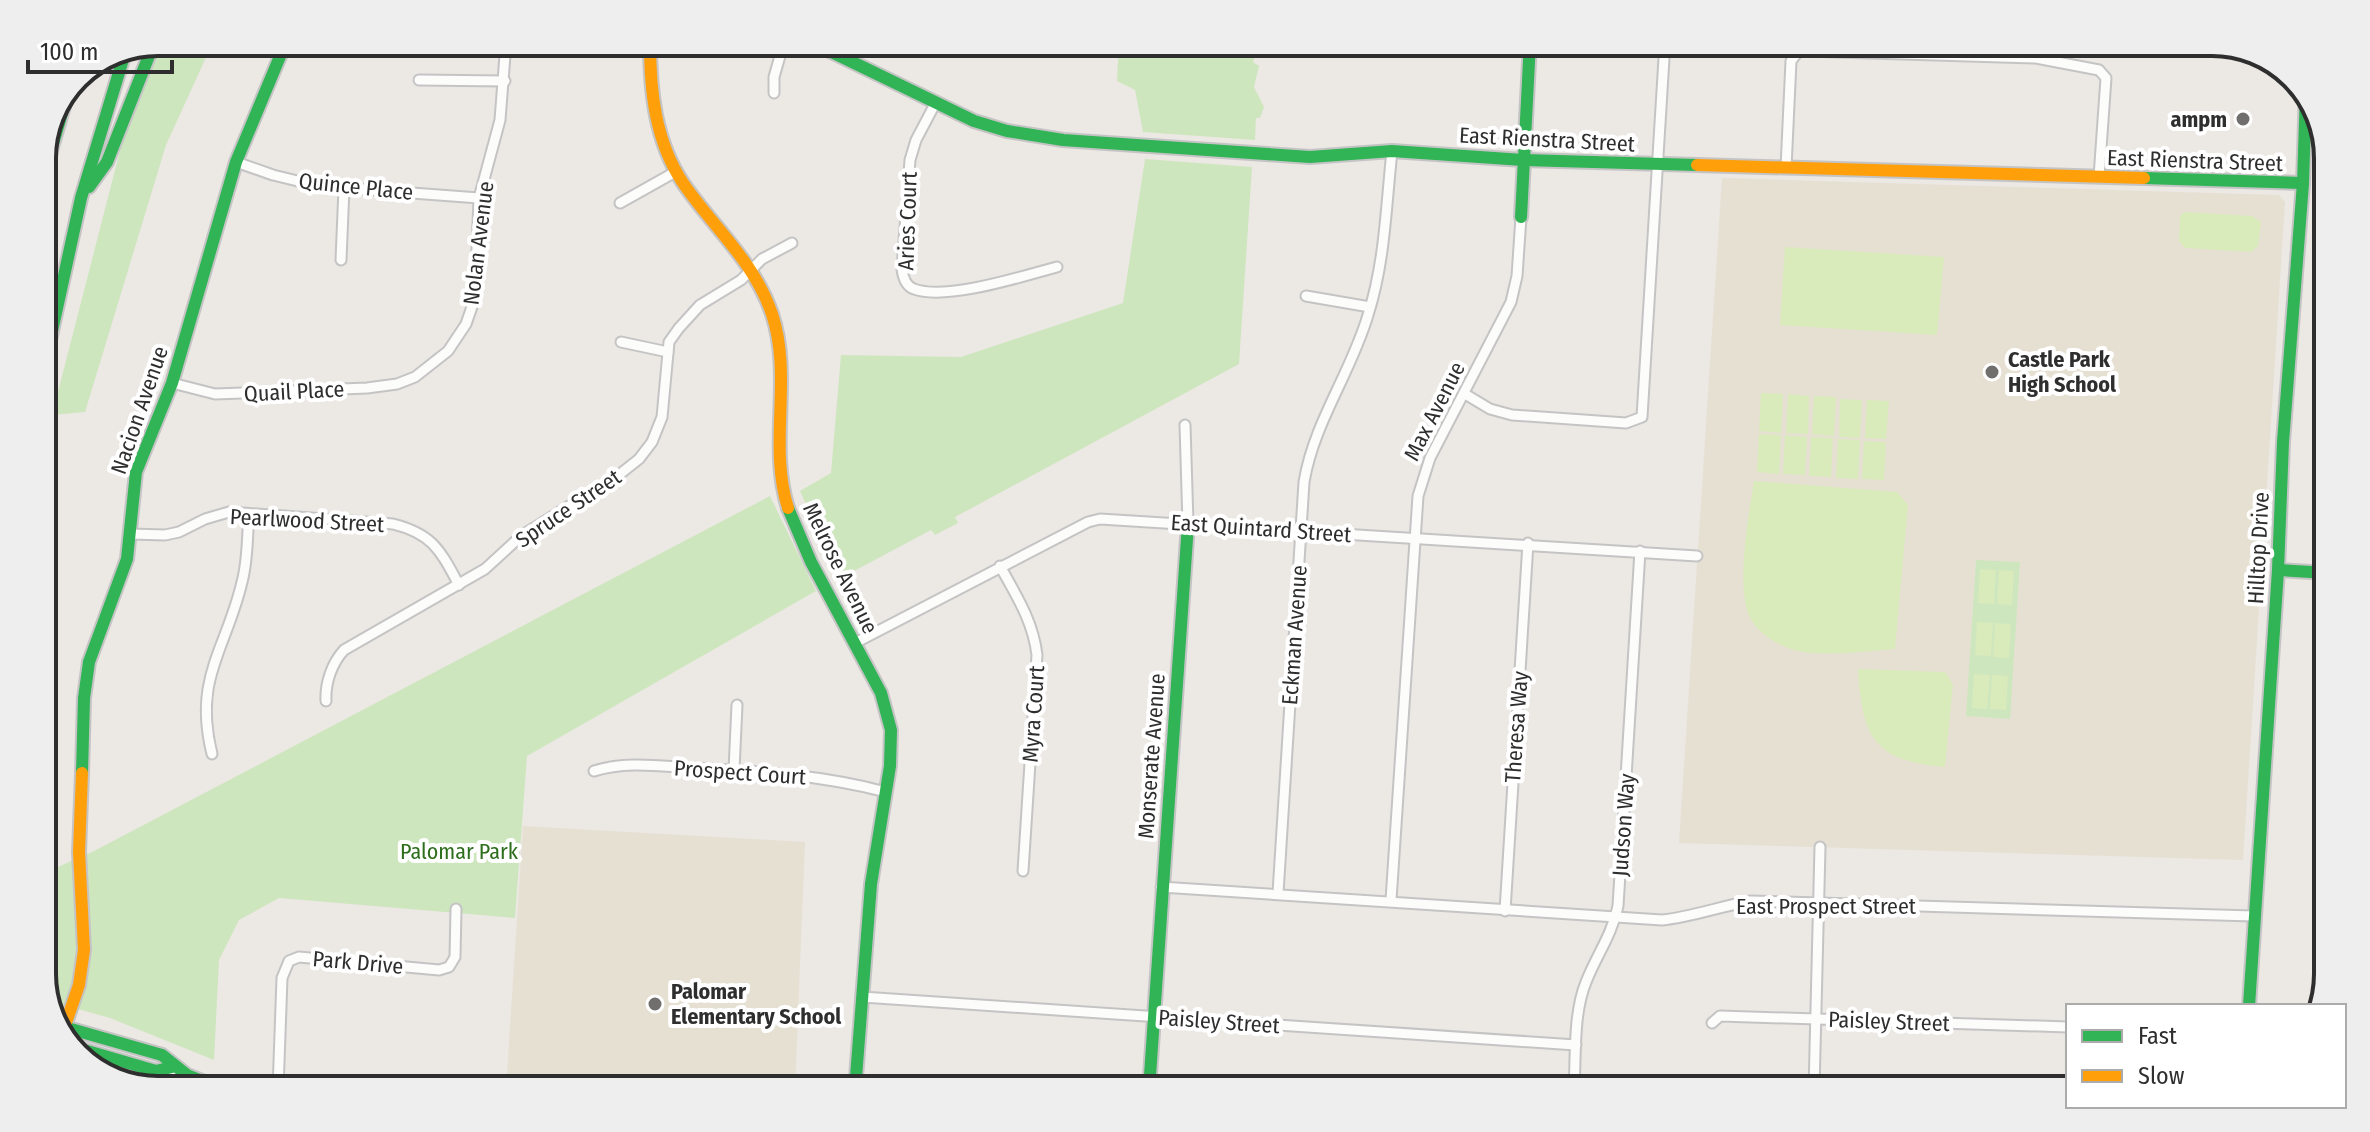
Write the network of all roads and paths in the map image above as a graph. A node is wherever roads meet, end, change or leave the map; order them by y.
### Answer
1 (280, 56) edge
2 (506, 56) edge
3 (650, 56) edge
4 (780, 56) edge
5 (839, 56) edge
6 (1529, 56) edge
7 (1664, 56) edge
8 (1795, 56) edge
9 (1969, 56) edge
10 (148, 57) edge
11 (122, 63) edge
12 (419, 80) dead end
13 (505, 81) junction
14 (774, 93) dead end
15 (935, 104) junction
16 (2305, 117) edge
17 (1392, 151) junction
18 (1523, 160) junction
19 (236, 162) junction
20 (1658, 164) junction
21 (1786, 168) junction
22 (677, 171) junction
23 (2099, 177) junction
24 (2303, 183) junction
25 (344, 188) junction
26 (81, 198) junction
27 (479, 198) junction
28 (620, 203) dead end
29 (1521, 217) joint
30 (792, 243) dead end
31 (341, 260) dead end
32 (1057, 267) dead end
33 (752, 271) junction
34 (1306, 296) dead end
35 (1370, 307) junction
36 (56, 313) edge
37 (621, 342) dead end
38 (668, 352) junction
39 (415, 377) joint
40 (172, 383) junction
41 (1465, 394) junction
42 (1185, 425) dead end
43 (249, 515) junction
44 (1188, 524) junction
45 (1301, 529) junction
46 (131, 534) junction
47 (1415, 538) junction
48 (1528, 543) junction
49 (1640, 551) junction
50 (1697, 556) dead end
51 (1000, 566) junction
52 (2278, 570) junction
53 (2314, 572) edge
54 (459, 585) junction
55 (855, 643) junction
56 (326, 701) dead end
57 (737, 705) dead end
58 (212, 754) dead end
59 (734, 770) junction
60 (594, 771) dead end
61 (886, 792) junction
62 (1820, 847) dead end
63 (1023, 871) dead end
64 (1161, 887) junction
65 (1278, 893) junction
66 (1391, 900) junction
67 (1819, 902) junction
68 (456, 909) dead end
69 (1505, 911) junction
70 (2253, 916) junction
71 (1616, 918) junction
72 (862, 997) junction
73 (2249, 1004) edge
74 (66, 1017) edge
75 (1153, 1017) junction
76 (1817, 1019) junction
77 (1712, 1023) dead end
78 (2066, 1027) edge
79 (75, 1033) edge
80 (1576, 1045) junction
81 (93, 1053) edge
82 (172, 1067) junction
83 (169, 1076) edge
84 (190, 1076) edge
85 (278, 1076) edge
86 (856, 1076) edge
87 (1150, 1076) edge
88 (1575, 1076) edge
89 (1815, 1076) edge

1 - 19 main road, Nacion Avenue
2 - 13 street, Nolan Avenue
3 - 22 main road, Melrose Avenue
4 - 14 street
5 - 15 main road, East Rienstra Street
6 - 18 main road, Max Avenue
7 - 20 street
8 - 21 street
9 - 23 street
10 - 26 main road
11 - 26 main road
12 - 13 street
13 - 27 street, Nolan Avenue
15 - 17 main road, East Rienstra Street
15 - 32 street, Aries Court
16 - 24 main road, Hilltop Drive
17 - 18 main road, East Rienstra Street
17 - 35 street, Eckman Avenue
18 - 20 main road, East Rienstra Street
18 - 29 main road, Max Avenue
19 - 25 street, Quince Place
19 - 40 main road, Nacion Avenue
20 - 21 main road, East Rienstra Street
20 - 41 street
21 - 23 main road, East Rienstra Street
22 - 28 street
22 - 33 main road, Melrose Avenue
23 - 24 main road, East Rienstra Street
24 - 52 main road, Hilltop Drive
25 - 27 street, Quince Place
25 - 31 street
26 - 36 main road
27 - 39 street, Nolan Avenue
29 - 41 street, Max Avenue
30 - 33 street, Spruce Street
33 - 38 street, Spruce Street
33 - 55 main road, Melrose Avenue
34 - 35 street
35 - 45 street, Eckman Avenue
37 - 38 street
38 - 54 street, Spruce Street
39 - 40 street, Quail Place
40 - 46 main road, Nacion Avenue
41 - 47 street, Max Avenue
42 - 44 street, Monserate Avenue
43 - 46 street, Pearlwood Street
43 - 54 street, Pearlwood Street
43 - 58 street
44 - 45 street, East Quintard Street
44 - 51 street, East Quintard Street
44 - 64 main road, Monserate Avenue
45 - 47 street, East Quintard Street
45 - 65 street, Eckman Avenue
46 - 74 main road, Nacion Avenue
47 - 48 street, East Quintard Street
47 - 66 street, Max Avenue
48 - 49 street, East Quintard Street
48 - 69 street, Theresa Way
49 - 50 street, East Quintard Street
49 - 71 street, Judson Way
51 - 55 street, East Quintard Street
51 - 63 street, Myra Court
52 - 53 main road
52 - 70 main road, Hilltop Drive
54 - 56 street, Spruce Street
55 - 61 main road, Melrose Avenue
57 - 59 street
59 - 60 street, Prospect Court
59 - 61 street, Prospect Court
61 - 72 main road, Melrose Avenue
62 - 67 street
64 - 65 street, East Prospect Street
64 - 75 main road, Monserate Avenue
65 - 66 street, East Prospect Street
66 - 69 street, East Prospect Street
67 - 70 street, East Prospect Street
67 - 71 street, East Prospect Street
67 - 76 street
68 - 85 street, Park Drive
69 - 71 street, East Prospect Street
70 - 73 main road, Hilltop Drive
71 - 80 street, Judson Way
72 - 75 street, Paisley Street
72 - 86 main road, Melrose Avenue
75 - 80 street, Paisley Street
75 - 87 main road, Monserate Avenue
76 - 77 street, Paisley Street
76 - 78 street, Paisley Street
76 - 89 street
79 - 82 main road
80 - 88 street, Judson Way
81 - 82 main road
82 - 83 street
82 - 84 main road

